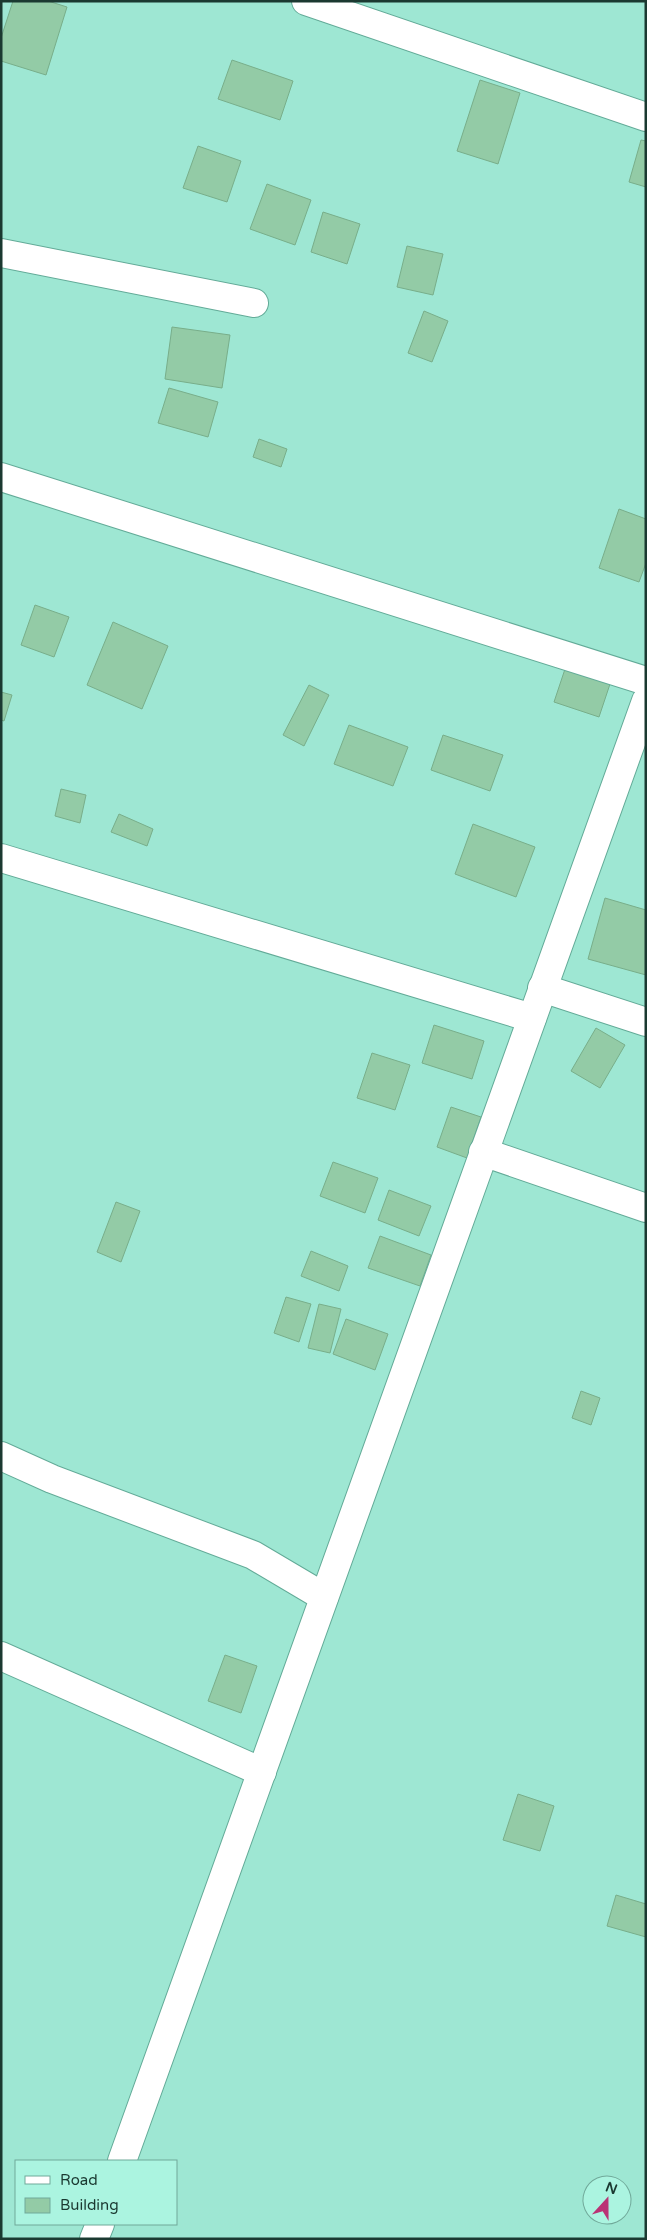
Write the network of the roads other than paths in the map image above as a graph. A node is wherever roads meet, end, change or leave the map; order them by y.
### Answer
1 (306, 1) edge
2 (646, 117) edge
3 (1, 253) edge
4 (254, 303) dead end
5 (1, 477) edge
6 (646, 681) edge
7 (646, 701) edge
8 (1, 858) edge
9 (542, 988) junction
10 (532, 1018) junction
11 (646, 1022) edge
12 (483, 1152) junction
13 (646, 1208) edge
14 (1, 1456) edge
15 (324, 1597) junction
16 (1, 1656) edge
17 (262, 1772) junction
18 (122, 2160) edge
19 (100, 2225) edge
20 (94, 2239) edge

1 - 2 street
3 - 4 street
5 - 6 street
7 - 9 street
8 - 10 street
9 - 10 street
9 - 11 street
10 - 12 street
12 - 13 street
12 - 15 street
14 - 15 street
15 - 17 street
16 - 17 street
17 - 18 street
19 - 20 street

